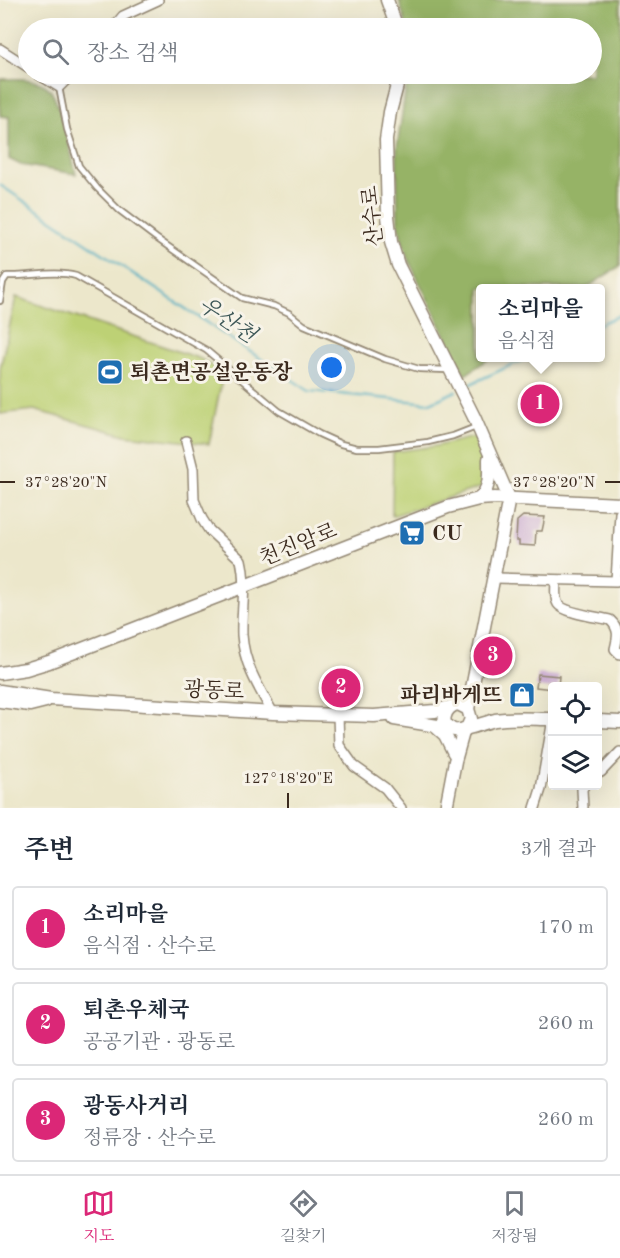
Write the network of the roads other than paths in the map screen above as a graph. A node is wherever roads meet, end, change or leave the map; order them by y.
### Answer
1 (158, 0) edge
2 (387, 0) edge
3 (121, 18) edge
4 (393, 18) edge
5 (0, 49) edge
6 (18, 61) edge
7 (54, 84) edge
8 (62, 84) edge
9 (397, 84) edge
10 (59, 87) junction
11 (0, 301) edge
12 (452, 375) junction
13 (476, 422) junction
14 (186, 441) dead end
15 (489, 452) junction
16 (509, 498) junction
17 (479, 499) junction
18 (620, 504) edge
19 (620, 513) edge
20 (495, 578) junction
21 (555, 580) junction
22 (243, 587) junction
23 (620, 654) edge
24 (26, 669) junction
25 (0, 673) edge
26 (472, 684) junction
27 (0, 691) edge
28 (21, 695) junction
29 (51, 699) junction
30 (0, 701) edge
31 (452, 706) junction
32 (469, 710) junction
33 (273, 713) junction
34 (338, 715) junction
35 (374, 716) junction
36 (548, 719) edge
37 (498, 720) junction
38 (602, 721) edge
39 (620, 722) edge
40 (434, 726) junction
41 (458, 729) junction
42 (550, 736) edge
43 (620, 752) edge
44 (454, 757) junction
45 (602, 771) edge
46 (582, 790) edge
47 (401, 808) edge
48 (446, 808) edge
49 (535, 808) edge
50 (582, 808) edge

1 - 3 street
2 - 4 main road
5 - 6 street
7 - 10 street
8 - 10 street
9 - 12 main road, 산수로
10 - 12 lane
11 - 13 lane
12 - 13 main road, 산수로
13 - 15 main road
14 - 22 street
15 - 16 main road
15 - 17 main road
16 - 17 main road, 천진암로
16 - 18 main road, 천진암로
16 - 20 main road
17 - 22 main road, 천진암로
19 - 21 street
20 - 21 street
20 - 26 main road
21 - 23 street
22 - 24 main road, 천진암로
22 - 33 street
24 - 25 main road, 천진암로
24 - 28 main road
26 - 31 main road
26 - 32 main road
27 - 28 main road
28 - 29 main road
29 - 30 main road
29 - 33 main road, 광동로
31 - 32 main road
31 - 35 main road
31 - 41 main road
32 - 37 main road
32 - 41 main road
33 - 34 main road, 광동로
34 - 35 main road, 광동로
34 - 47 street
35 - 40 main road
36 - 37 main road
37 - 41 main road
38 - 39 main road
40 - 41 main road
40 - 44 main road
41 - 44 main road
42 - 49 street
43 - 45 street
44 - 48 main road
46 - 50 street

